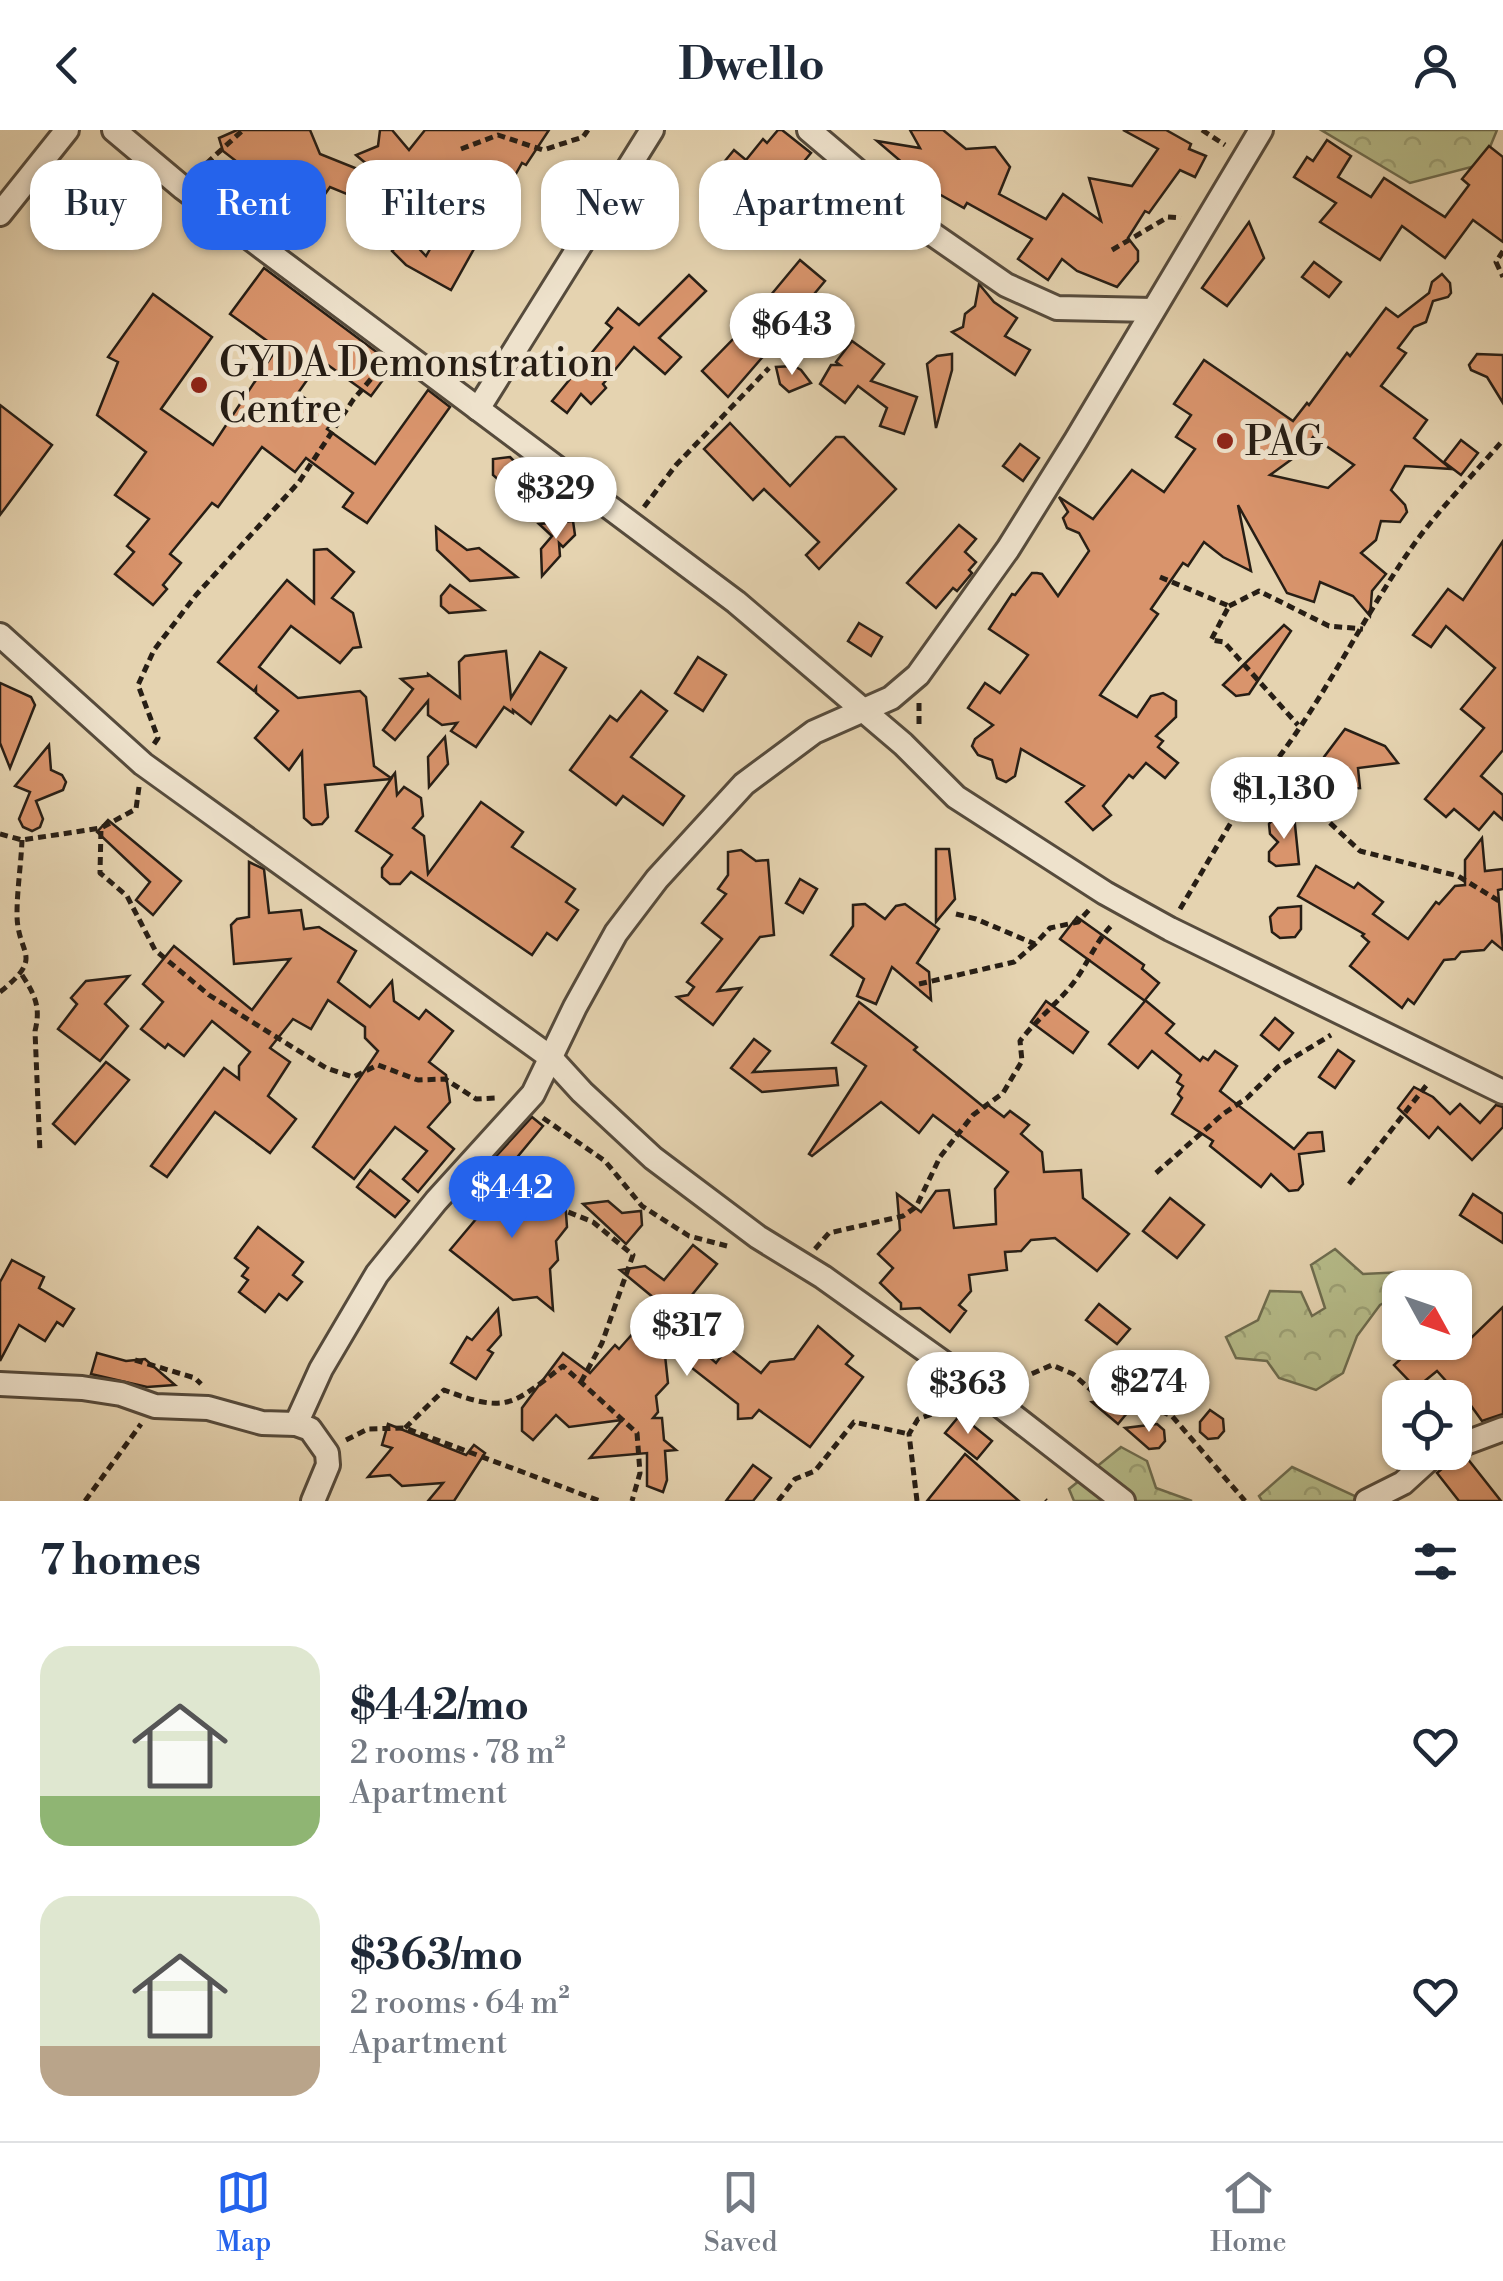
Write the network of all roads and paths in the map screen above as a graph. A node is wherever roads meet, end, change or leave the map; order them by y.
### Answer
1 (67, 130) edge
2 (114, 130) edge
3 (243, 130) edge
4 (588, 130) edge
5 (652, 130) edge
6 (809, 130) edge
7 (1261, 130) edge
8 (462, 148) dead end
9 (212, 160) edge
10 (182, 187) edge
11 (0, 214) edge
12 (1209, 218) junction
13 (268, 250) edge
14 (1112, 250) dead end
15 (1503, 251) edge
16 (1503, 277) edge
17 (1154, 310) junction
18 (399, 346) junction
19 (769, 368) dead end
20 (478, 408) junction
21 (1503, 440) edge
22 (632, 524) junction
23 (1160, 577) dead end
24 (1229, 606) junction
25 (1363, 629) junction
26 (0, 635) edge
27 (863, 712) junction
28 (1298, 725) junction
29 (144, 764) junction
30 (1246, 796) junction
31 (101, 828) junction
32 (0, 834) edge
33 (22, 840) junction
34 (1104, 893) junction
35 (1499, 901) dead end
36 (1130, 906) junction
37 (956, 914) dead end
38 (1170, 929) junction
39 (1035, 944) junction
40 (22, 975) junction
41 (919, 984) dead end
42 (0, 992) edge
43 (1353, 1018) junction
44 (550, 1056) junction
45 (1442, 1063) junction
46 (1503, 1092) edge
47 (529, 1100) junction
48 (40, 1153) dead end
49 (466, 1171) junction
50 (1156, 1174) dead end
51 (1348, 1184) dead end
52 (744, 1250) dead end
53 (800, 1264) junction
54 (582, 1382) junction
55 (0, 1384) edge
56 (985, 1394) junction
57 (155, 1406) junction
58 (296, 1424) junction
59 (405, 1428) junction
60 (1503, 1429) edge
61 (909, 1434) junction
62 (1472, 1440) edge
63 (327, 1453) junction
64 (1417, 1470) edge
65 (85, 1501) edge
66 (313, 1501) edge
67 (600, 1501) edge
68 (632, 1501) edge
69 (778, 1501) edge
70 (917, 1501) edge
71 (1123, 1501) edge
72 (1245, 1501) edge
73 (1367, 1501) edge

1 - 11 street
2 - 10 street
3 - 9 path
4 - 8 path
5 - 20 street
6 - 17 street
7 - 12 street
12 - 14 path
12 - 17 street
13 - 18 street
15 - 16 path
17 - 27 street
18 - 20 street
18 - 29 path
19 - 22 path
20 - 22 street
21 - 25 path
22 - 27 street
23 - 24 path
24 - 25 path
24 - 28 path
25 - 28 path
26 - 29 street
27 - 34 street
27 - 44 street
28 - 30 path
29 - 31 path
29 - 44 street
30 - 35 path
30 - 38 path
31 - 33 path
31 - 47 path
32 - 33 path
33 - 40 path
34 - 36 street
34 - 39 path
36 - 38 street
36 - 53 path
37 - 39 path
38 - 43 street
39 - 41 path
40 - 42 path
40 - 48 path
43 - 45 street
43 - 50 path
44 - 47 street
44 - 53 street
45 - 46 street
45 - 51 path
47 - 49 street
47 - 52 path
49 - 54 path
49 - 58 street
53 - 56 street
54 - 59 path
54 - 68 path
55 - 57 street
56 - 61 path
56 - 71 street
56 - 72 path
57 - 58 street
57 - 65 path
58 - 63 street
59 - 63 path
59 - 67 path
60 - 62 street
61 - 69 path
61 - 70 path
63 - 66 street
64 - 73 street

